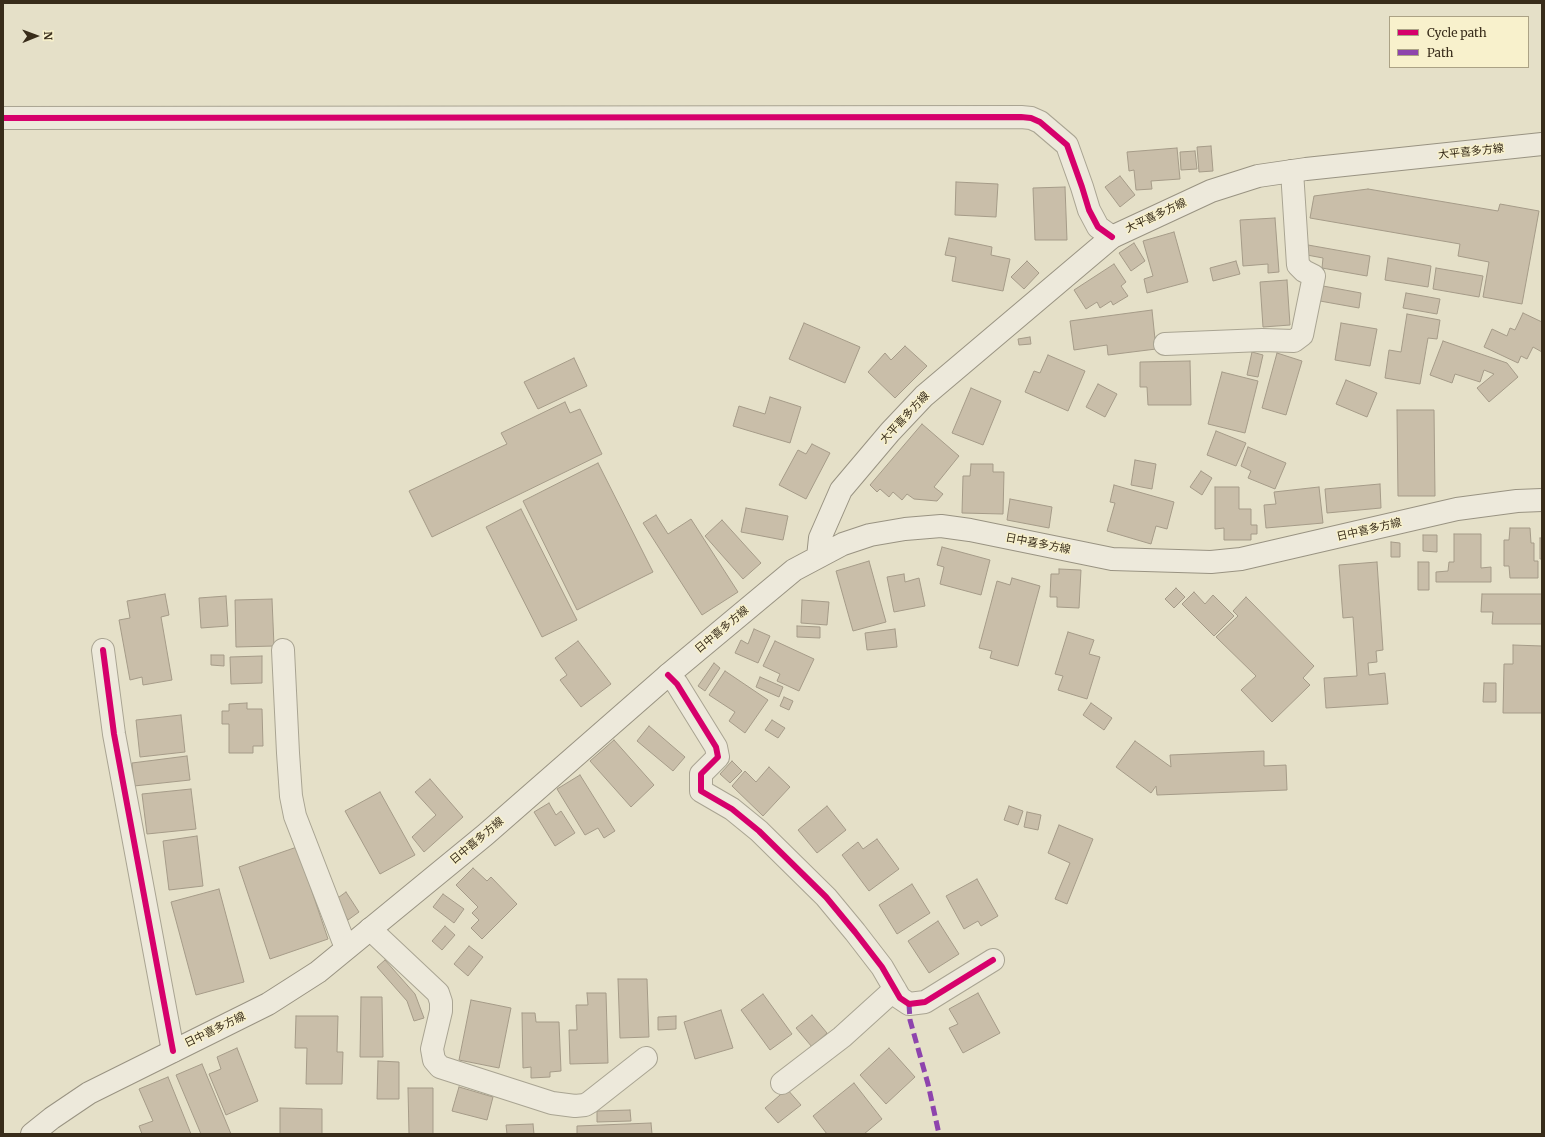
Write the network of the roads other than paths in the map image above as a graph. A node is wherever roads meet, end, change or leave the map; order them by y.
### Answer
1 (3, 118) edge
2 (1542, 144) edge
3 (1292, 171) junction
4 (1112, 237) junction
5 (1165, 344) dead end
6 (1542, 500) edge
7 (818, 557) junction
8 (103, 650) dead end
9 (283, 650) dead end
10 (668, 675) junction
11 (370, 929) junction
12 (346, 948) junction
13 (993, 960) dead end
14 (895, 989) junction
15 (173, 1051) junction
16 (646, 1058) dead end
17 (782, 1083) dead end
18 (32, 1134) edge

1 - 4 street
2 - 3 street, 大平喜多方線
3 - 4 street, 大平喜多方線
3 - 5 street
4 - 7 street, 大平喜多方線
6 - 7 street, 日中喜多方線
7 - 10 street, 日中喜多方線
8 - 15 street
9 - 12 street
10 - 11 street, 日中喜多方線
10 - 14 street
11 - 12 street, 日中喜多方線
11 - 16 street
12 - 15 street, 日中喜多方線
13 - 14 street
14 - 17 street
15 - 18 street, 日中喜多方線

